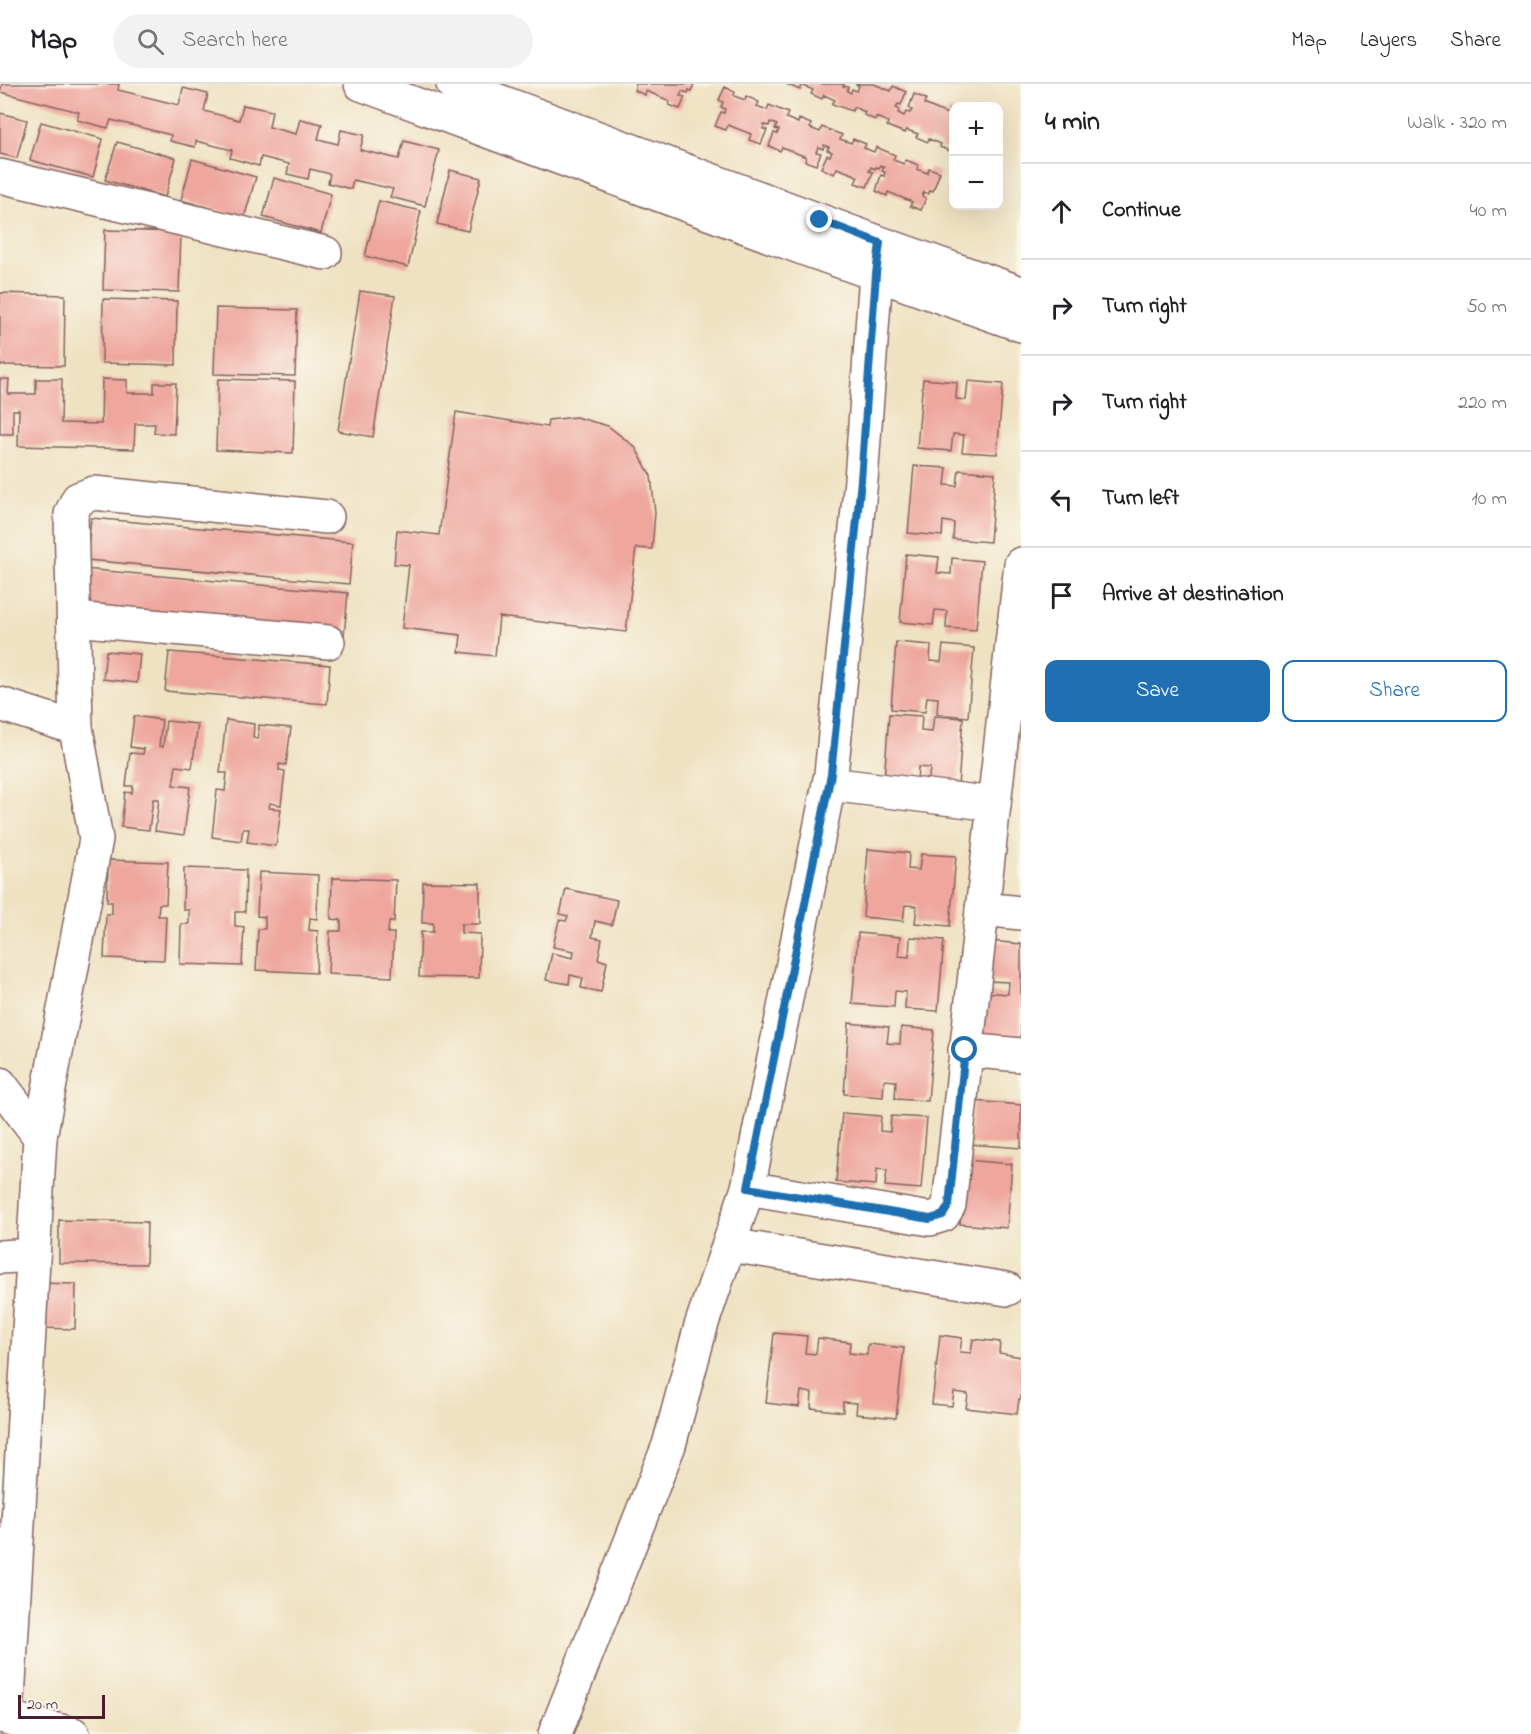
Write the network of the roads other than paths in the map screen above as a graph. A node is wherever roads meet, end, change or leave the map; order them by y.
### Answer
1 (362, 84) edge
2 (466, 86) edge
3 (0, 176) edge
4 (325, 252) dead end
5 (878, 258) junction
6 (1021, 293) edge
7 (1021, 325) edge
8 (327, 517) dead end
9 (1021, 564) edge
10 (74, 619) junction
11 (1018, 624) edge
12 (328, 642) dead end
13 (0, 704) edge
14 (76, 728) junction
15 (1010, 766) edge
16 (829, 784) junction
17 (994, 804) junction
18 (982, 909) junction
19 (1021, 913) edge
20 (965, 1050) junction
21 (1021, 1055) edge
22 (0, 1084) edge
23 (40, 1137) junction
24 (748, 1188) junction
25 (729, 1245) junction
26 (33, 1255) junction
27 (0, 1257) edge
28 (1007, 1289) dead end
29 (13, 1398) edge
30 (4, 1716) edge
31 (73, 1734) edge
32 (555, 1734) edge

1 - 5 street
2 - 5 street
3 - 4 street
5 - 6 street
5 - 7 street
5 - 16 street
8 - 10 street
9 - 11 street
10 - 12 street
10 - 14 street
11 - 15 street
13 - 14 street
14 - 23 street
15 - 17 street
16 - 17 street
16 - 24 street
17 - 18 street
18 - 19 street
18 - 20 street
20 - 21 street
20 - 24 street
22 - 23 street
23 - 26 street
24 - 25 street
25 - 28 street
25 - 32 street
26 - 27 street
26 - 29 street
29 - 30 street
30 - 31 street

